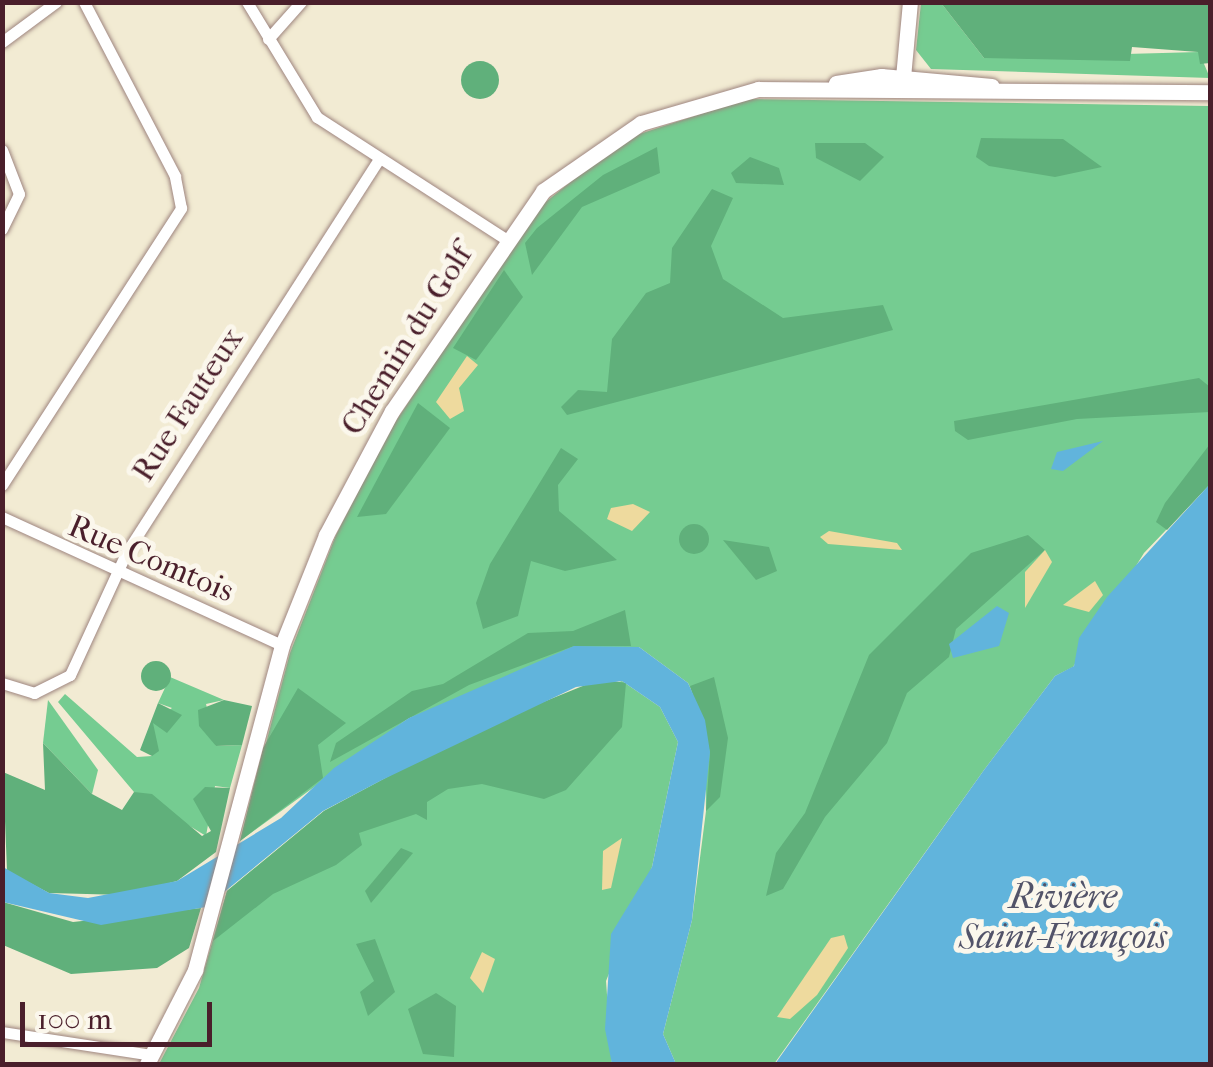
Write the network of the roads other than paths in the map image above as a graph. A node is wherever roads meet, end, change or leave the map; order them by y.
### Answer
1 (56, 2) edge
2 (84, 2) edge
3 (247, 2) edge
4 (301, 2) edge
5 (910, 2) edge
6 (268, 39) junction
7 (2, 42) edge
8 (902, 85) junction
9 (1210, 92) edge
10 (2, 150) edge
11 (378, 160) junction
12 (2, 229) edge
13 (504, 238) junction
14 (2, 485) edge
15 (2, 517) edge
16 (114, 573) junction
17 (282, 645) junction
18 (2, 683) edge
19 (2, 1032) edge
20 (150, 1060) edge

1 - 7 street
2 - 14 street
3 - 6 street
4 - 6 street
5 - 8 street
6 - 11 street
8 - 9 street, Chemin du Golf
8 - 13 street, Chemin du Golf
10 - 12 street
11 - 13 street
11 - 16 street, Rue Fauteux
13 - 17 street, Chemin du Golf
15 - 16 street, Rue Comtois
16 - 17 street, Rue Comtois
16 - 18 street, Rue Fauteux
17 - 20 street, Chemin du Golf
19 - 20 street

